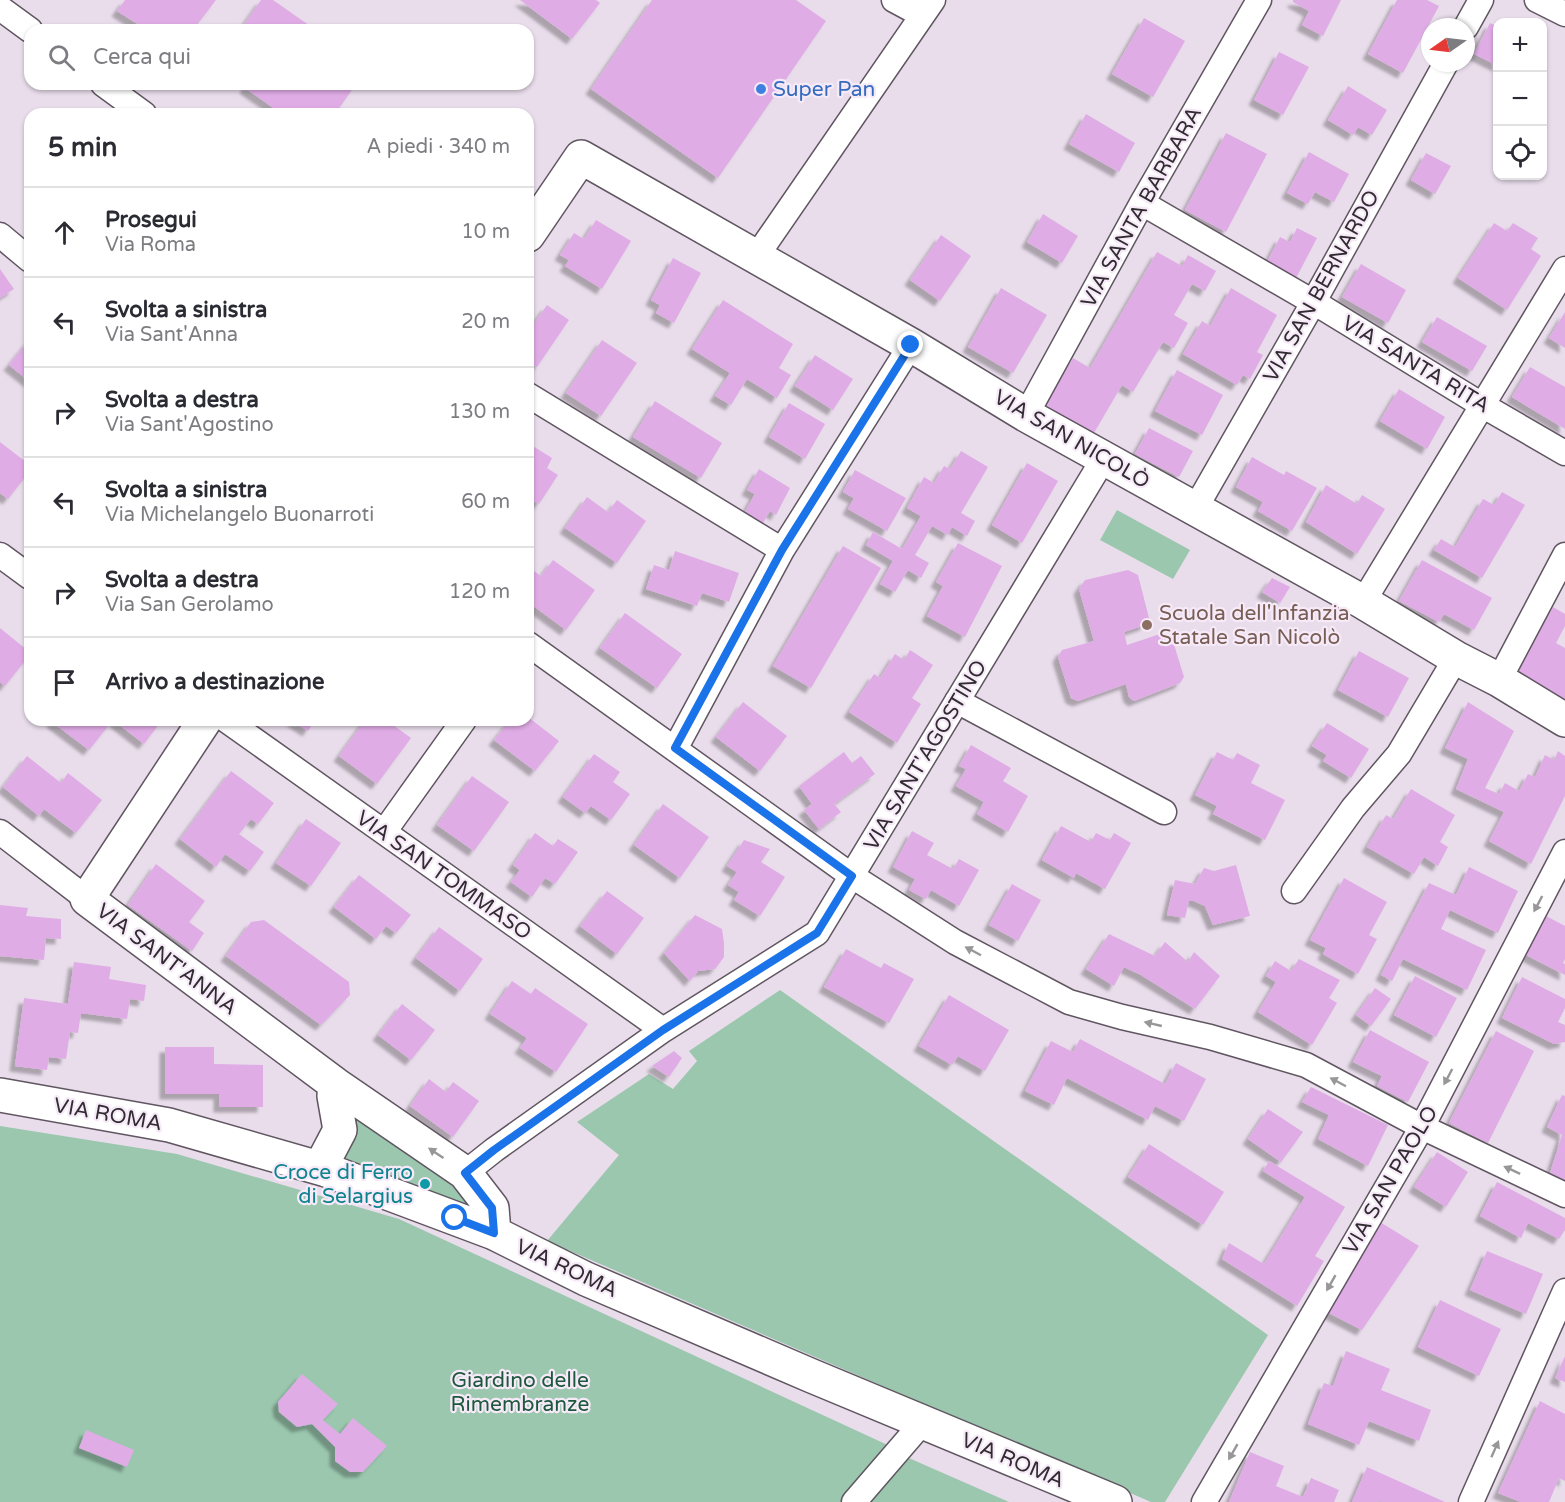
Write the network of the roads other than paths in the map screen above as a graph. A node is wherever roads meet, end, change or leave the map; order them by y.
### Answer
1 (894, 0) edge
2 (1259, 0) edge
3 (1481, 0) edge
4 (1537, 0) edge
5 (0, 8) edge
6 (928, 8) edge
7 (1565, 14) edge
8 (1471, 18) edge
9 (24, 26) edge
10 (1441, 72) edge
11 (111, 90) edge
12 (136, 108) edge
13 (1142, 203) junction
14 (534, 226) edge
15 (0, 235) edge
16 (24, 255) edge
17 (756, 256) junction
18 (1565, 269) edge
19 (1313, 303) junction
20 (911, 345) junction
21 (534, 399) edge
22 (1482, 405) junction
23 (1026, 415) junction
24 (1565, 453) edge
25 (1104, 458) junction
26 (1195, 509) junction
27 (782, 550) junction
28 (0, 555) edge
29 (1565, 555) edge
30 (24, 573) edge
31 (1363, 602) junction
32 (534, 648) edge
33 (1456, 658) junction
34 (1498, 680) junction
35 (957, 701) junction
36 (1565, 720) edge
37 (200, 726) edge
38 (234, 726) edge
39 (460, 726) edge
40 (675, 748) junction
41 (1164, 812) dead end
42 (0, 832) edge
43 (384, 832) junction
44 (1565, 852) edge
45 (852, 876) junction
46 (1294, 891) dead end
47 (87, 899) junction
48 (663, 1030) junction
49 (335, 1084) junction
50 (0, 1095) edge
51 (1422, 1127) junction
52 (320, 1168) junction
53 (465, 1173) junction
54 (1565, 1195) edge
55 (493, 1221) junction
56 (1565, 1291) edge
57 (922, 1422) junction
58 (854, 1502) edge
59 (1115, 1502) edge
60 (1204, 1502) edge
61 (1471, 1502) edge

1 - 6 street
2 - 13 street, VIA SANTA BARBARA
3 - 8 street
4 - 7 street
5 - 9 street
6 - 17 street
10 - 19 street, VIA SAN BERNARDO
11 - 12 street
13 - 19 street, VIA SANTA RITA
13 - 23 street, VIA SANTA BARBARA
14 - 17 street, VIA SAN NICOLÒ
15 - 16 street
17 - 20 street, VIA SAN NICOLÒ
18 - 22 street
19 - 22 street, VIA SANTA RITA
19 - 26 street, VIA SAN BERNARDO
20 - 23 street, VIA SAN NICOLÒ
20 - 27 street
21 - 27 street
22 - 24 street, VIA SANTA RITA
22 - 31 street
23 - 25 street, VIA SAN NICOLÒ
25 - 26 street, VIA SAN NICOLÒ
25 - 35 street, VIA SANT'AGOSTINO
26 - 31 street, VIA SAN NICOLÒ
27 - 40 street
28 - 30 street
29 - 34 street
31 - 33 street, VIA SAN NICOLÒ
32 - 40 street
33 - 34 street, VIA SAN NICOLÒ
33 - 46 street
34 - 36 street, VIA SAN NICOLÒ
35 - 41 street
35 - 45 street, VIA SANT'AGOSTINO
37 - 47 street
38 - 43 street, VIA SAN TOMMASO
39 - 43 street
40 - 45 street
42 - 47 street, VIA SANT'ANNA
43 - 48 street, VIA SAN TOMMASO
44 -> 51 street, VIA SAN PAOLO
45 - 48 street, VIA SANT'AGOSTINO
51 -> 45 street
47 - 49 street, VIA SANT'ANNA
48 - 53 street, VIA SANT'AGOSTINO
49 - 52 street
53 -> 49 street, VIA SANT'ANNA
50 - 52 street, VIA ROMA
54 -> 51 street
51 -> 60 street, VIA SAN PAOLO
52 - 55 street, VIA ROMA
53 - 55 street, VIA SANT'ANNA
55 - 57 street, VIA ROMA
61 -> 56 street
57 - 58 street
57 - 59 street, VIA ROMA

